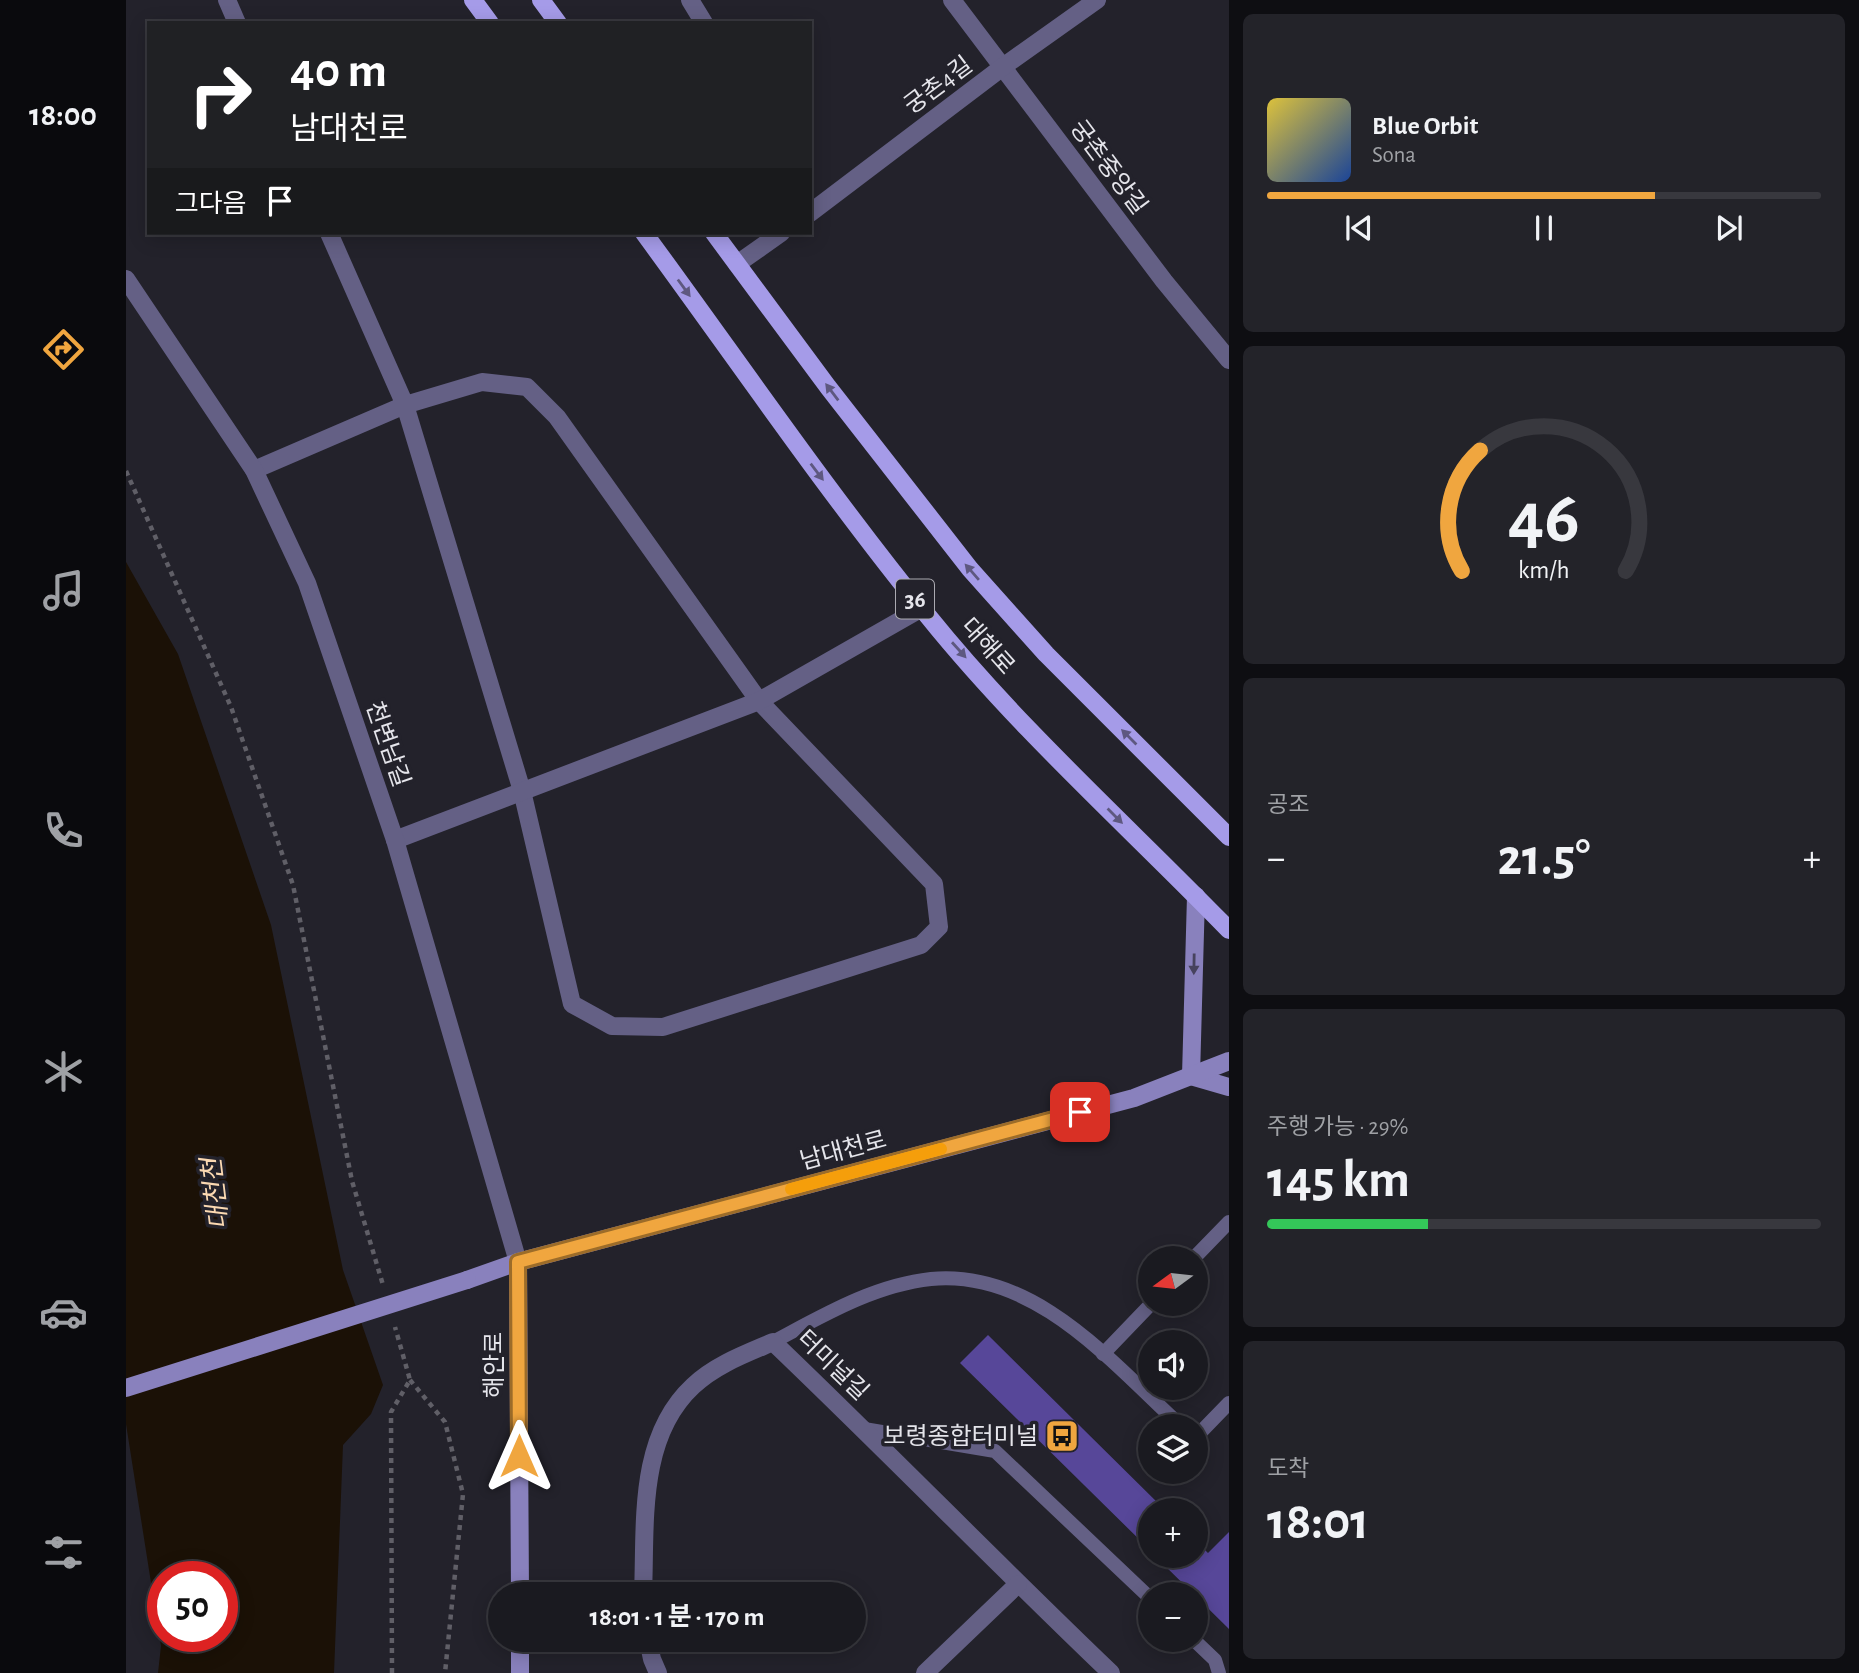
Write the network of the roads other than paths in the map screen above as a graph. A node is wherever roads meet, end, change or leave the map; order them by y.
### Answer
1 (227, 0) edge
2 (473, 0) edge
3 (541, 0) edge
4 (690, 0) edge
5 (953, 0) edge
6 (1097, 0) edge
7 (236, 21) edge
8 (489, 21) edge
9 (557, 21) edge
10 (703, 21) edge
11 (1004, 66) junction
12 (812, 208) edge
13 (330, 235) edge
14 (644, 235) edge
15 (715, 235) edge
16 (778, 235) edge
17 (737, 264) junction
18 (126, 279) edge
19 (1229, 360) edge
20 (405, 405) junction
21 (254, 470) junction
22 (922, 608) junction
23 (759, 701) junction
24 (522, 791) junction
25 (1229, 837) edge
26 (395, 840) junction
27 (1196, 896) junction
28 (1229, 930) edge
29 (1229, 1060) edge
30 (1191, 1076) junction
31 (1229, 1087) edge
32 (1229, 1222) edge
33 (1206, 1246) edge
34 (518, 1262) junction
35 (1139, 1316) edge
36 (773, 1342) junction
37 (1102, 1354) junction
38 (126, 1388) edge
39 (1229, 1403) edge
40 (1168, 1414) edge
41 (1208, 1424) edge
42 (864, 1429) junction
43 (520, 1582) edge
44 (644, 1582) edge
45 (1018, 1584) junction
46 (1138, 1587) edge
47 (520, 1652) edge
48 (651, 1652) edge
49 (1207, 1652) edge
50 (520, 1673) edge
51 (658, 1673) edge
52 (925, 1673) edge
53 (1111, 1673) edge
54 (1219, 1673) edge

1 - 7 street
2 - 8 main road
3 - 9 main road
4 - 10 street
5 - 11 street, 궁촌중앙길
6 - 11 street, 궁촌4길
11 - 12 street, 궁촌4길
11 - 19 street, 궁촌중앙길
13 - 20 street
14 -> 22 main road, 대해로 / 36
15 - 17 main road, 대해로 / 36
16 - 17 street
25 -> 17 main road, 대해로 / 36
18 - 21 street, 천변남길
20 - 21 street
20 - 23 street
20 - 24 street
21 - 26 street, 천변남길
22 - 23 street
22 -> 27 main road, 대해로 / 36
23 - 24 street
23 - 24 street
24 - 26 street
26 - 34 street, 천변남길
27 - 28 main road, 대해로 / 36
27 -> 30 main road
29 - 30 main road, 남대천로
30 - 31 main road
30 - 34 main road, 남대천로
32 - 33 lane
34 - 38 main road, 남대천로, bridge
34 - 43 main road, 해안로
35 - 37 lane
36 - 37 lane
36 - 42 street, 터미널길
36 - 44 street, 터미널길
37 - 40 lane
39 - 41 lane
42 - 45 street, 터미널길
42 - 46 lane
45 - 52 street
45 - 53 street, 터미널길
47 - 50 main road
48 - 51 street
49 - 54 lane

